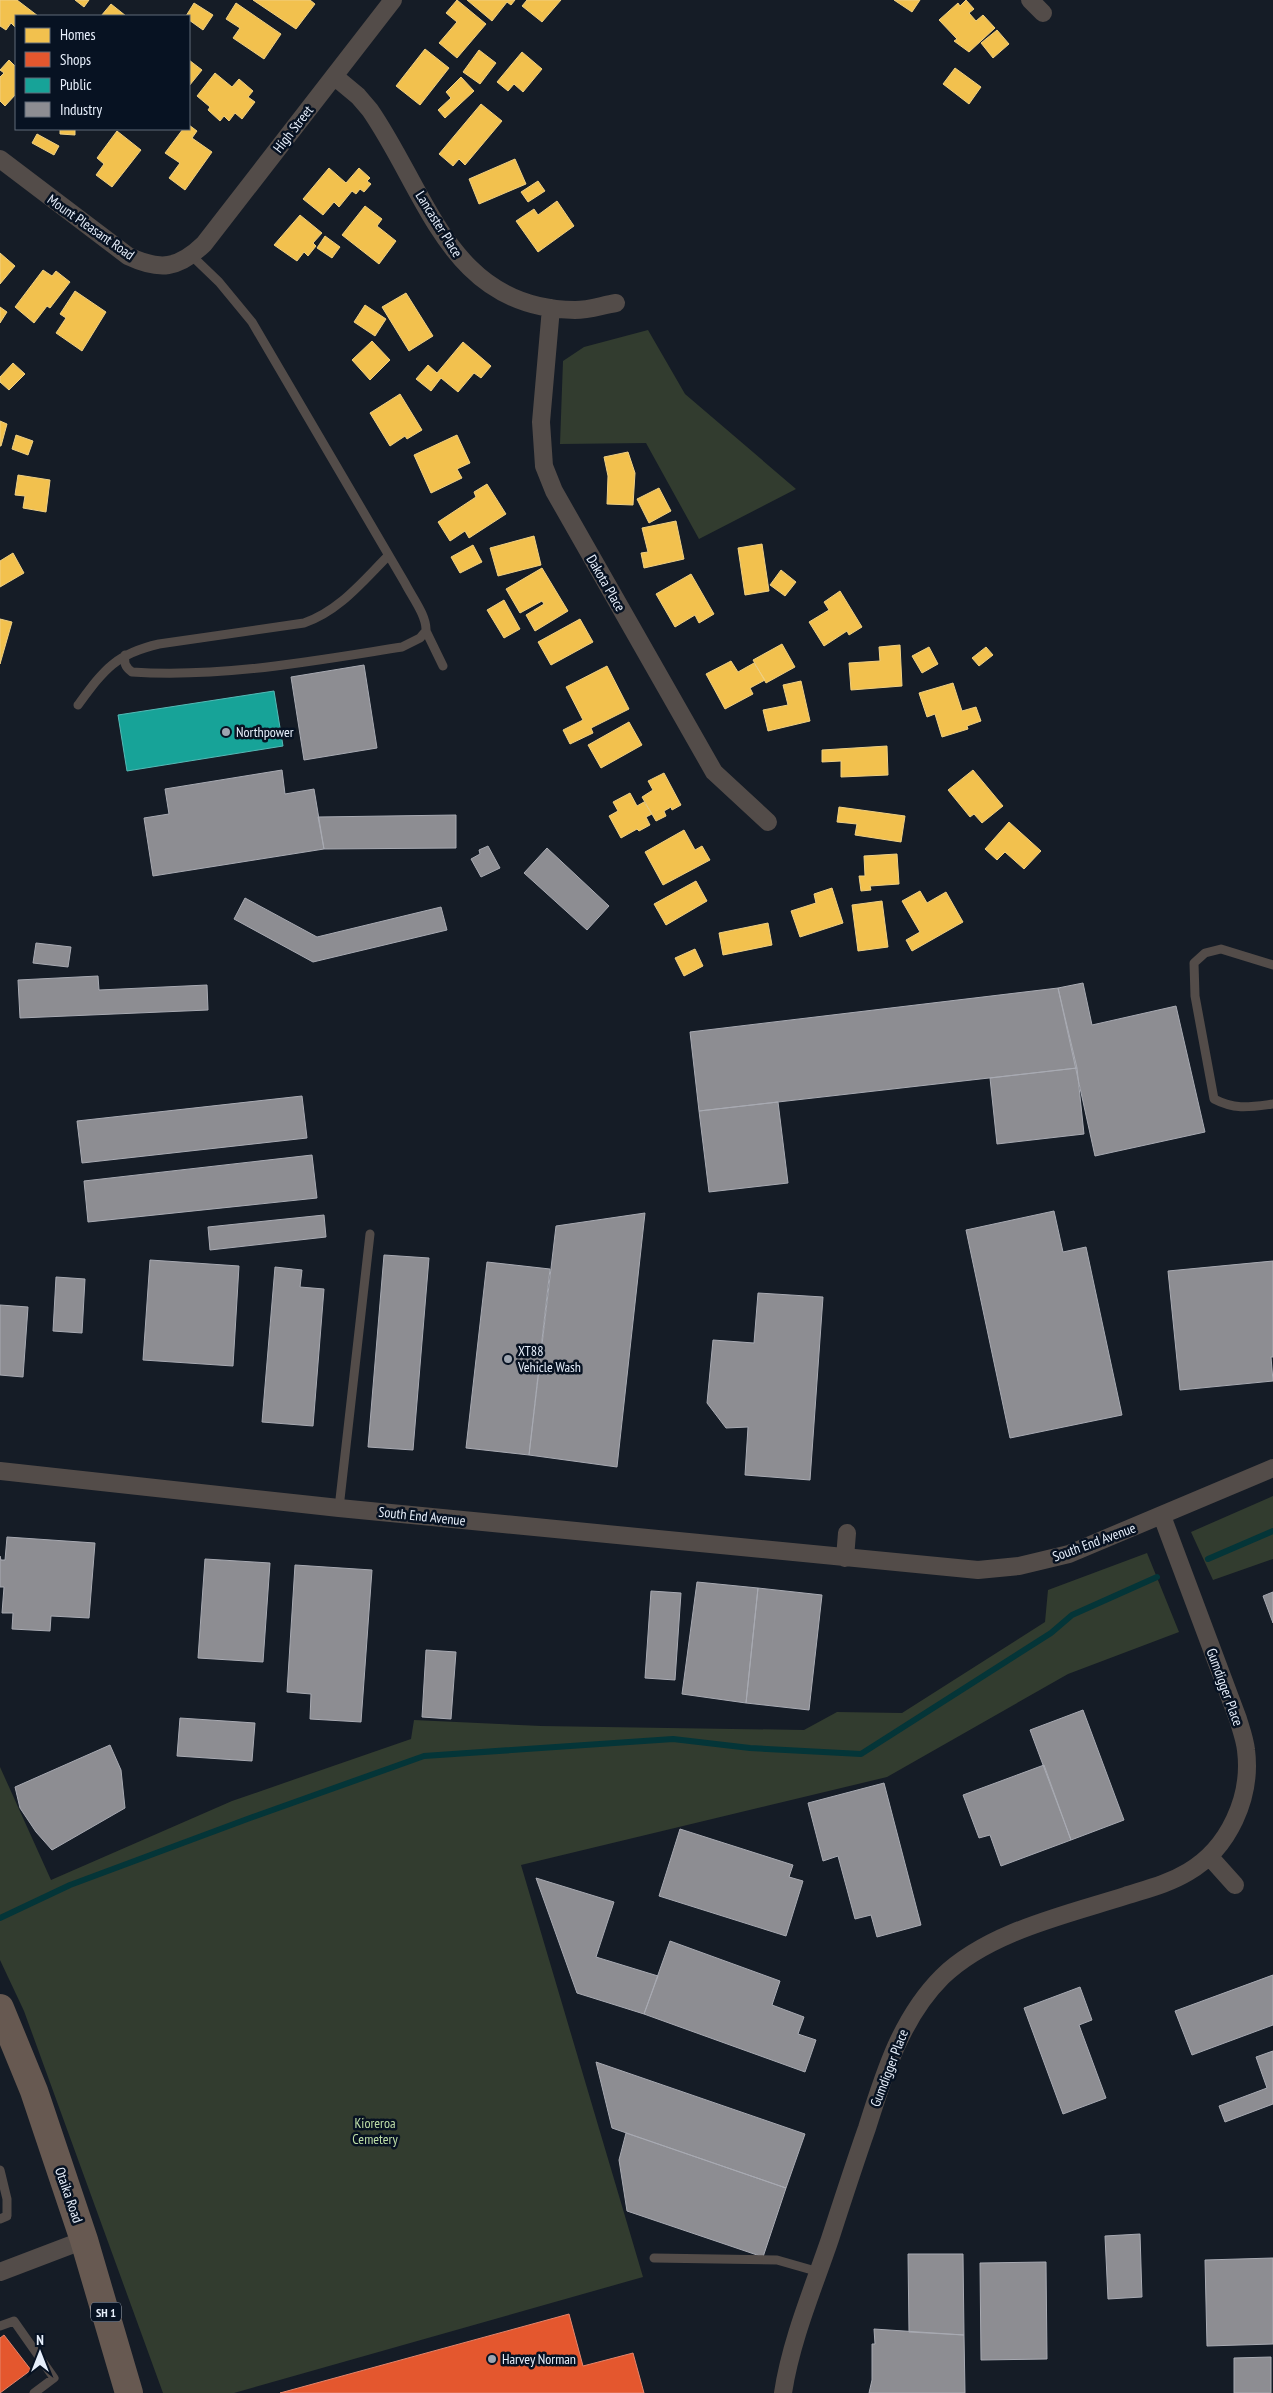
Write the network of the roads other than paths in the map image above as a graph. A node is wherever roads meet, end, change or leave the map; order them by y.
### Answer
1 (393, 0) edge
2 (1030, 0) edge
3 (1043, 13) dead end
4 (334, 76) junction
5 (0, 159) edge
6 (192, 256) junction
7 (616, 303) dead end
8 (551, 308) junction
9 (388, 556) junction
10 (426, 631) junction
11 (125, 655) junction
12 (443, 666) dead end
13 (78, 704) dead end
14 (768, 822) dead end
15 (1273, 964) edge
16 (1273, 1104) edge
17 (370, 1234) dead end
18 (1273, 1468) edge
19 (0, 1471) edge
20 (339, 1508) junction
21 (1162, 1516) junction
22 (847, 1532) dead end
23 (845, 1558) junction
24 (1209, 1856) junction
25 (1235, 1885) dead end
26 (0, 2008) edge
27 (0, 2170) edge
28 (0, 2219) edge
29 (84, 2240) junction
30 (654, 2258) dead end
31 (0, 2272) edge
32 (819, 2272) junction
33 (0, 2326) edge
34 (129, 2390) edge
35 (34, 2393) edge
36 (783, 2393) edge

1 - 4 street, High Street
2 - 3 street
4 - 6 street, High Street
4 - 8 street, Lancaster Place
5 - 6 street, Mount Pleasant Road
6 - 9 lane
7 - 8 street, Lancaster Place
8 - 14 street, Dakota Place
9 - 10 lane
9 - 11 lane
10 - 11 lane
10 - 12 lane
11 - 13 lane
15 - 16 lane
17 - 20 lane
18 - 21 street, South End Avenue
19 - 20 street, South End Avenue
20 - 23 street, South End Avenue
21 - 23 street, South End Avenue
21 - 24 street, Gumdigger Place
22 - 23 street
24 - 25 street
24 - 32 street, Gumdigger Place
26 - 29 highway, Otaika Road / SH 1
27 - 28 lane
29 - 31 street
29 - 34 highway, Otaika Road / SH 1
30 - 32 lane
32 - 36 street, Gumdigger Place
33 - 35 lane

